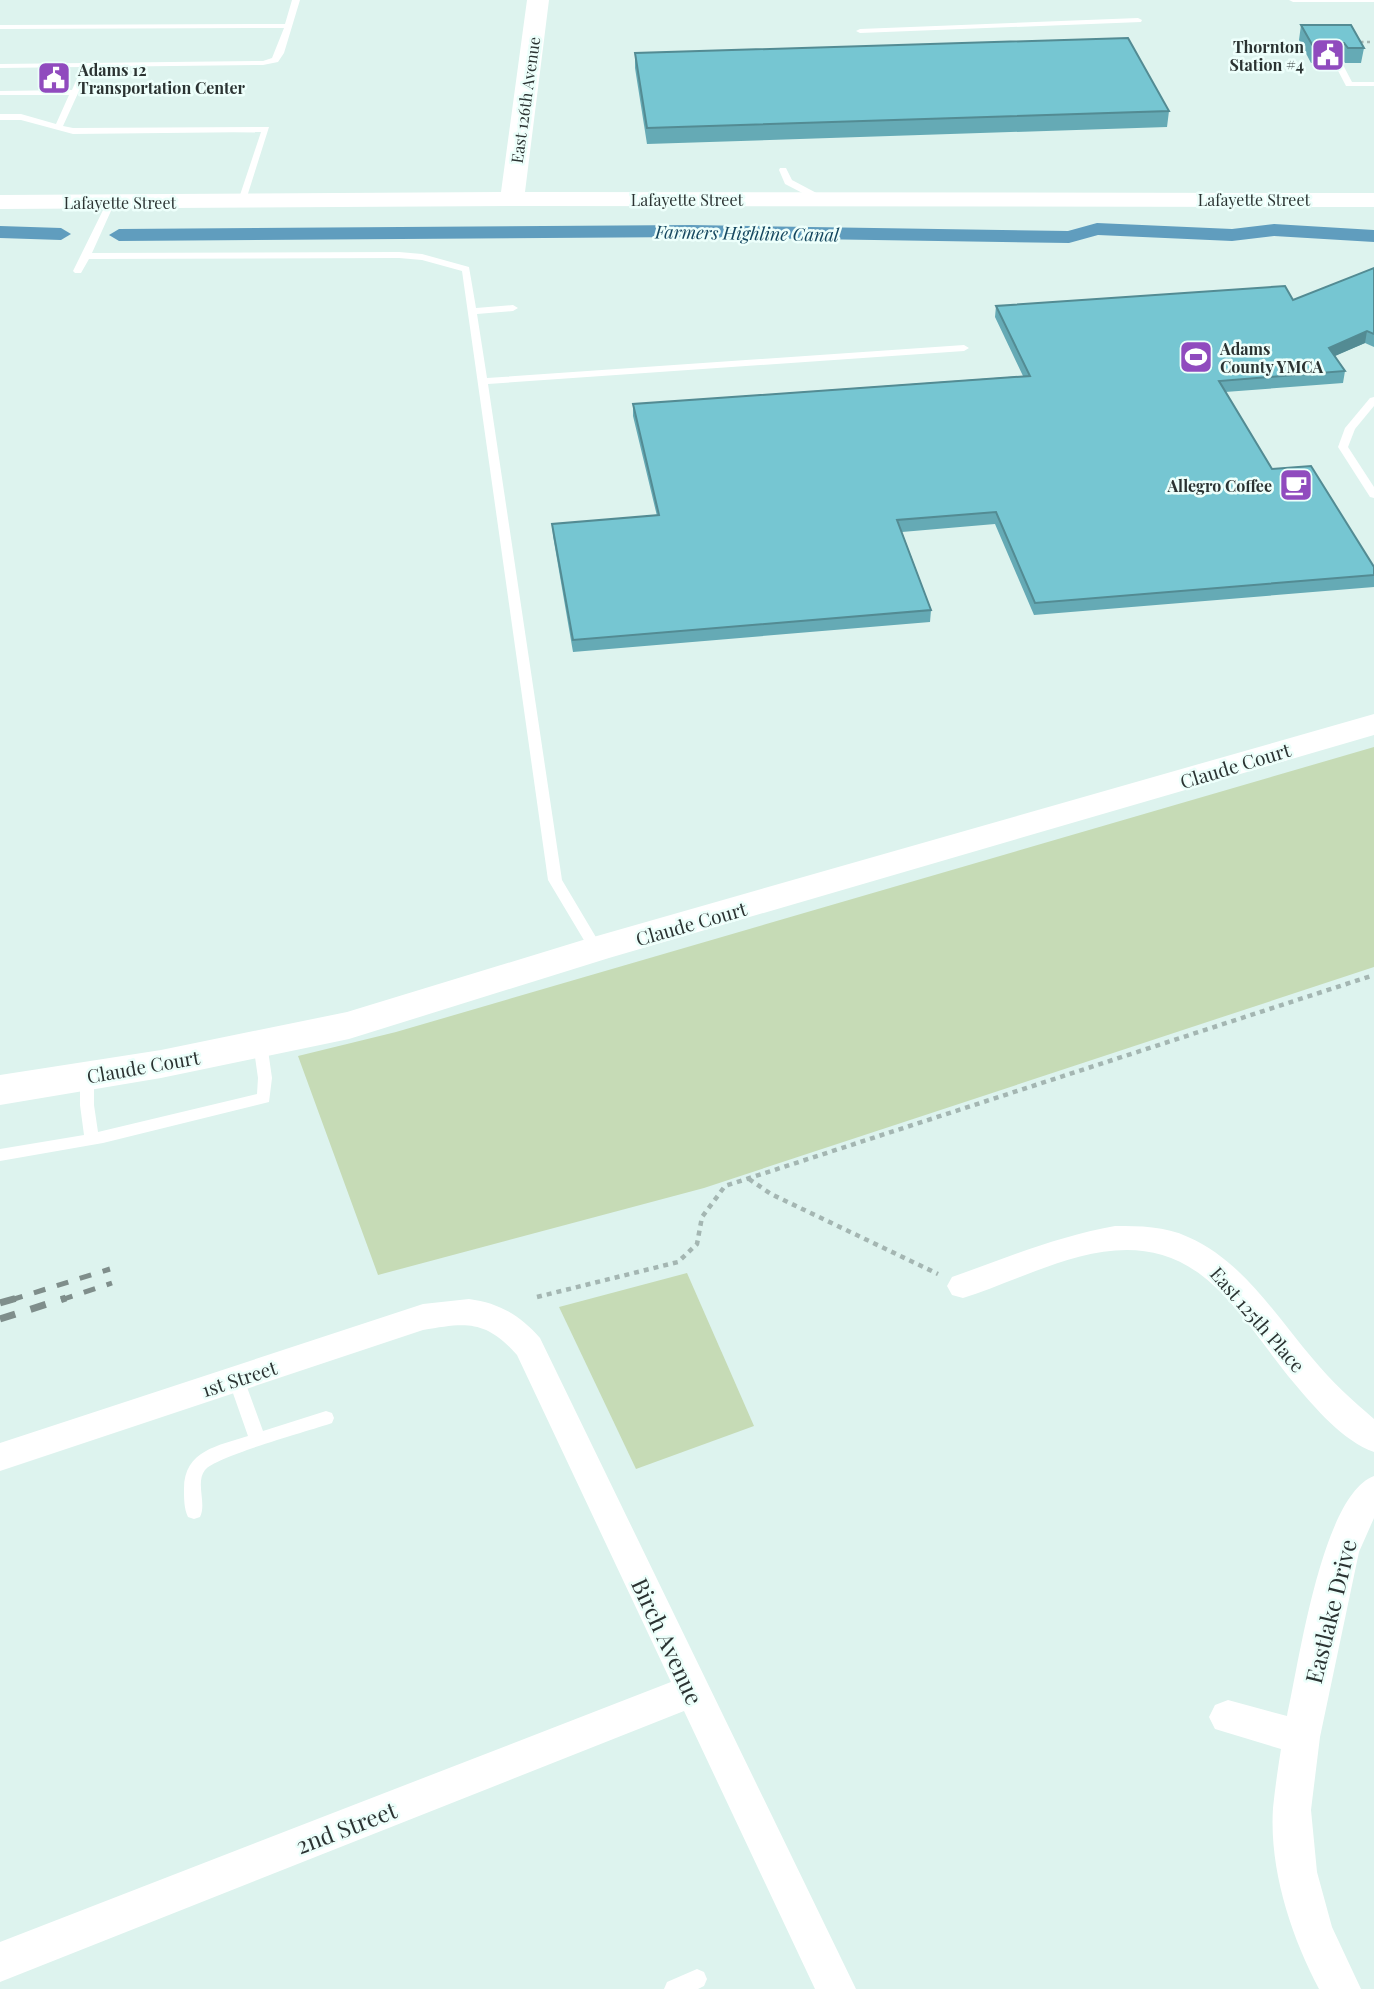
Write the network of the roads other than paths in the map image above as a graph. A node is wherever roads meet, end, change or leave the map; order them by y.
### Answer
1 (296, 0) edge
2 (538, 0) edge
3 (1293, 0) edge
4 (1374, 0) edge
5 (1138, 20) dead end
6 (288, 26) junction
7 (0, 27) edge
8 (860, 31) dead end
9 (1338, 63) edge
10 (86, 65) junction
11 (0, 66) edge
12 (1374, 84) edge
13 (74, 92) junction
14 (0, 93) edge
15 (0, 117) edge
16 (58, 128) junction
17 (783, 170) dead end
18 (788, 182) junction
19 (512, 199) junction
20 (821, 199) junction
21 (767, 200) junction
22 (1374, 200) edge
23 (242, 201) junction
24 (0, 202) edge
25 (111, 202) junction
26 (86, 256) junction
27 (78, 271) dead end
28 (513, 308) dead end
29 (472, 311) junction
30 (964, 348) dead end
31 (482, 381) junction
32 (1374, 400) edge
33 (1374, 495) edge
34 (1374, 724) edge
35 (596, 949) junction
36 (260, 1043) junction
37 (87, 1076) junction
38 (0, 1090) edge
39 (92, 1139) junction
40 (0, 1155) edge
41 (963, 1286) road end
42 (481, 1313) joint
43 (236, 1379) junction
44 (326, 1418) dead end
45 (1374, 1437) edge
46 (258, 1440) junction
47 (0, 1457) edge
48 (1374, 1491) edge
49 (194, 1512) dead end
50 (692, 1691) junction
51 (1228, 1717) dead end
52 (1301, 1737) junction
53 (0, 1962) edge
54 (697, 1979) dead end
55 (674, 1989) edge
56 (836, 1989) edge
57 (1341, 1989) edge

1 - 6 lane
2 - 19 street, East 126th Avenue
3 - 4 lane
5 - 8 lane
6 - 7 lane
6 - 10 lane
9 - 12 lane
10 - 11 lane
10 - 13 lane
13 - 14 lane
13 - 16 lane
15 - 16 lane
16 - 23 lane
17 - 18 lane
18 - 20 lane
18 - 21 lane
19 - 21 street, Lafayette Street
19 - 23 street, Lafayette Street
20 - 21 street, Lafayette Street
20 - 22 street, Lafayette Street
23 - 25 street, Lafayette Street
24 - 25 street, Lafayette Street
25 - 26 lane
26 - 27 lane
26 - 29 lane
28 - 29 lane
29 - 31 lane
30 - 31 lane
31 - 35 lane
32 - 33 lane
34 - 35 street, Claude Court
35 - 36 street, Claude Court
36 - 37 street, Claude Court
36 - 39 lane
37 - 38 street, Claude Court
37 - 39 lane
39 - 40 lane
41 - 45 street, East 125th Place
42 - 43 street, 1st Street
42 - 50 street, Birch Avenue
43 - 46 lane
43 - 47 street, 1st Street
44 - 46 lane
46 - 49 lane
48 - 52 street, Eastlake Drive
50 - 53 street, 2nd Street
50 - 56 street, Birch Avenue
51 - 52 street
52 - 57 street, Eastlake Drive
54 - 55 lane

